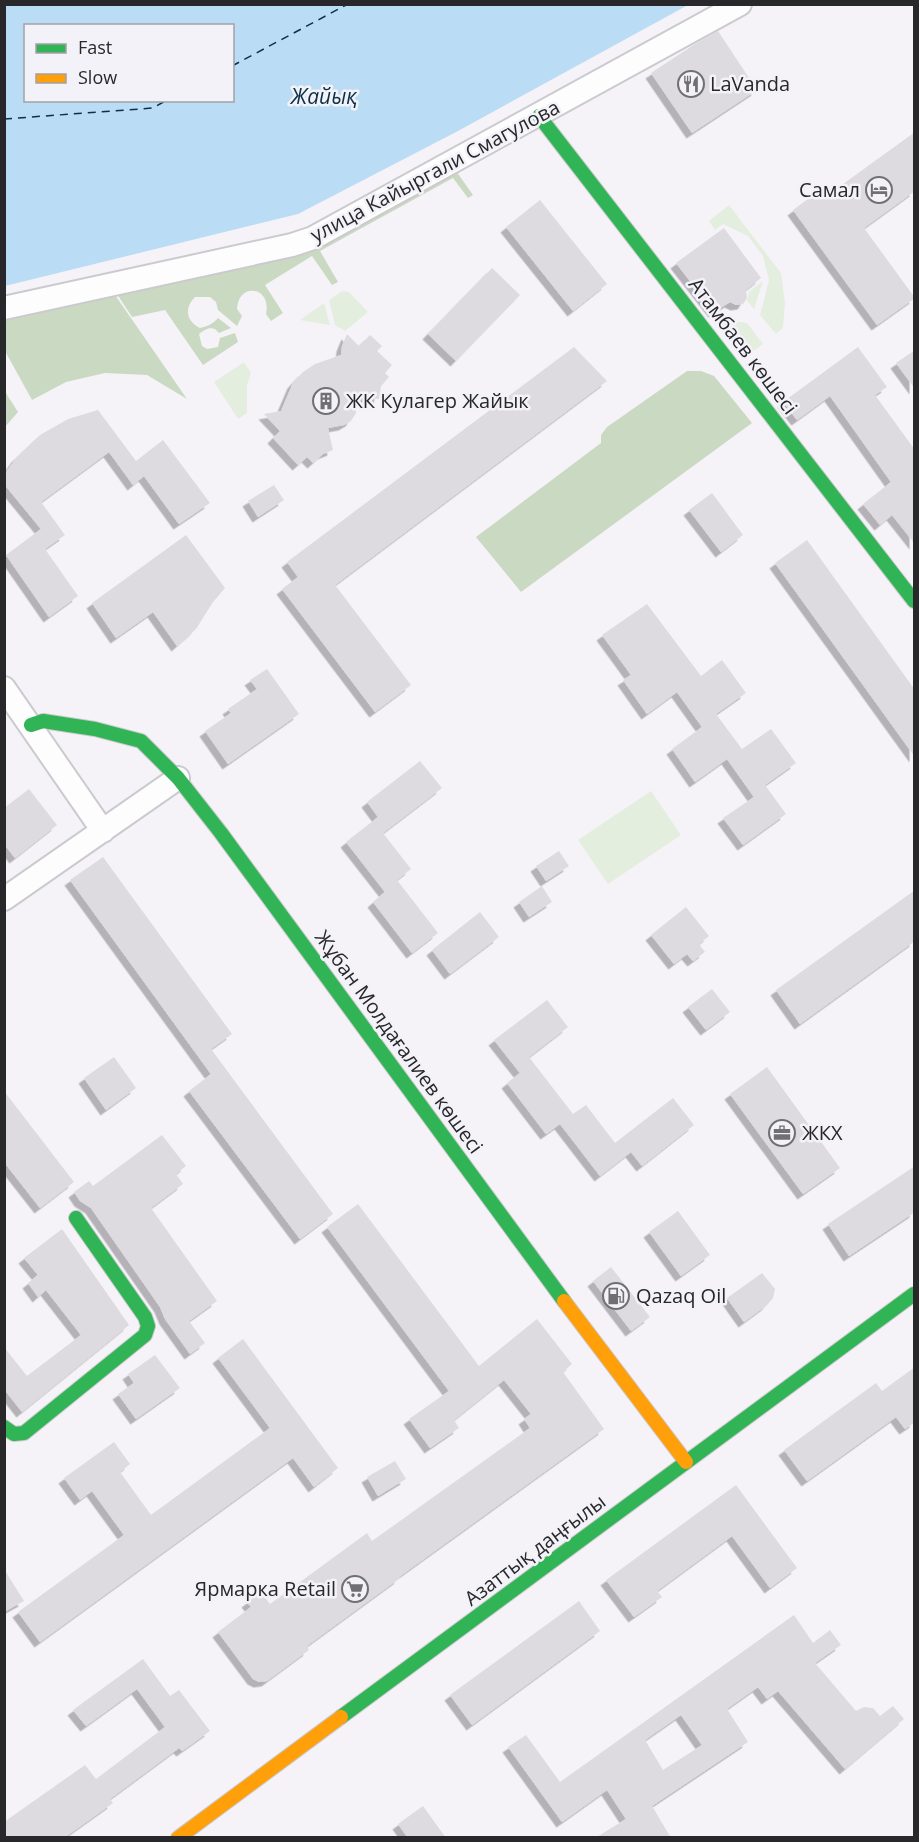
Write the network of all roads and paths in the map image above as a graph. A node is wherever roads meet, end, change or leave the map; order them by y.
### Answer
1 (740, 4) edge
2 (539, 116) junction
3 (4, 308) edge
4 (915, 601) edge
5 (4, 688) edge
6 (31, 725) junction
7 (178, 778) junction
8 (103, 831) junction
9 (4, 899) edge
10 (76, 1218) dead end
11 (915, 1294) edge
12 (4, 1427) edge
13 (686, 1462) junction
14 (178, 1838) edge

1 - 2 street, улица Кайыргали Смагулова
2 - 3 street, улица Кайыргали Смагулова
2 - 4 street, Атамбаев көшесі
5 - 6 street
6 - 7 street, Жұбан Молдағалиев көшесі
6 - 8 street
7 - 8 street
7 - 13 street, Жұбан Молдағалиев көшесі
8 - 9 street
10 - 12 street
11 - 13 street, Азаттық даңғылы
13 - 14 street, Азаттық даңғылы

